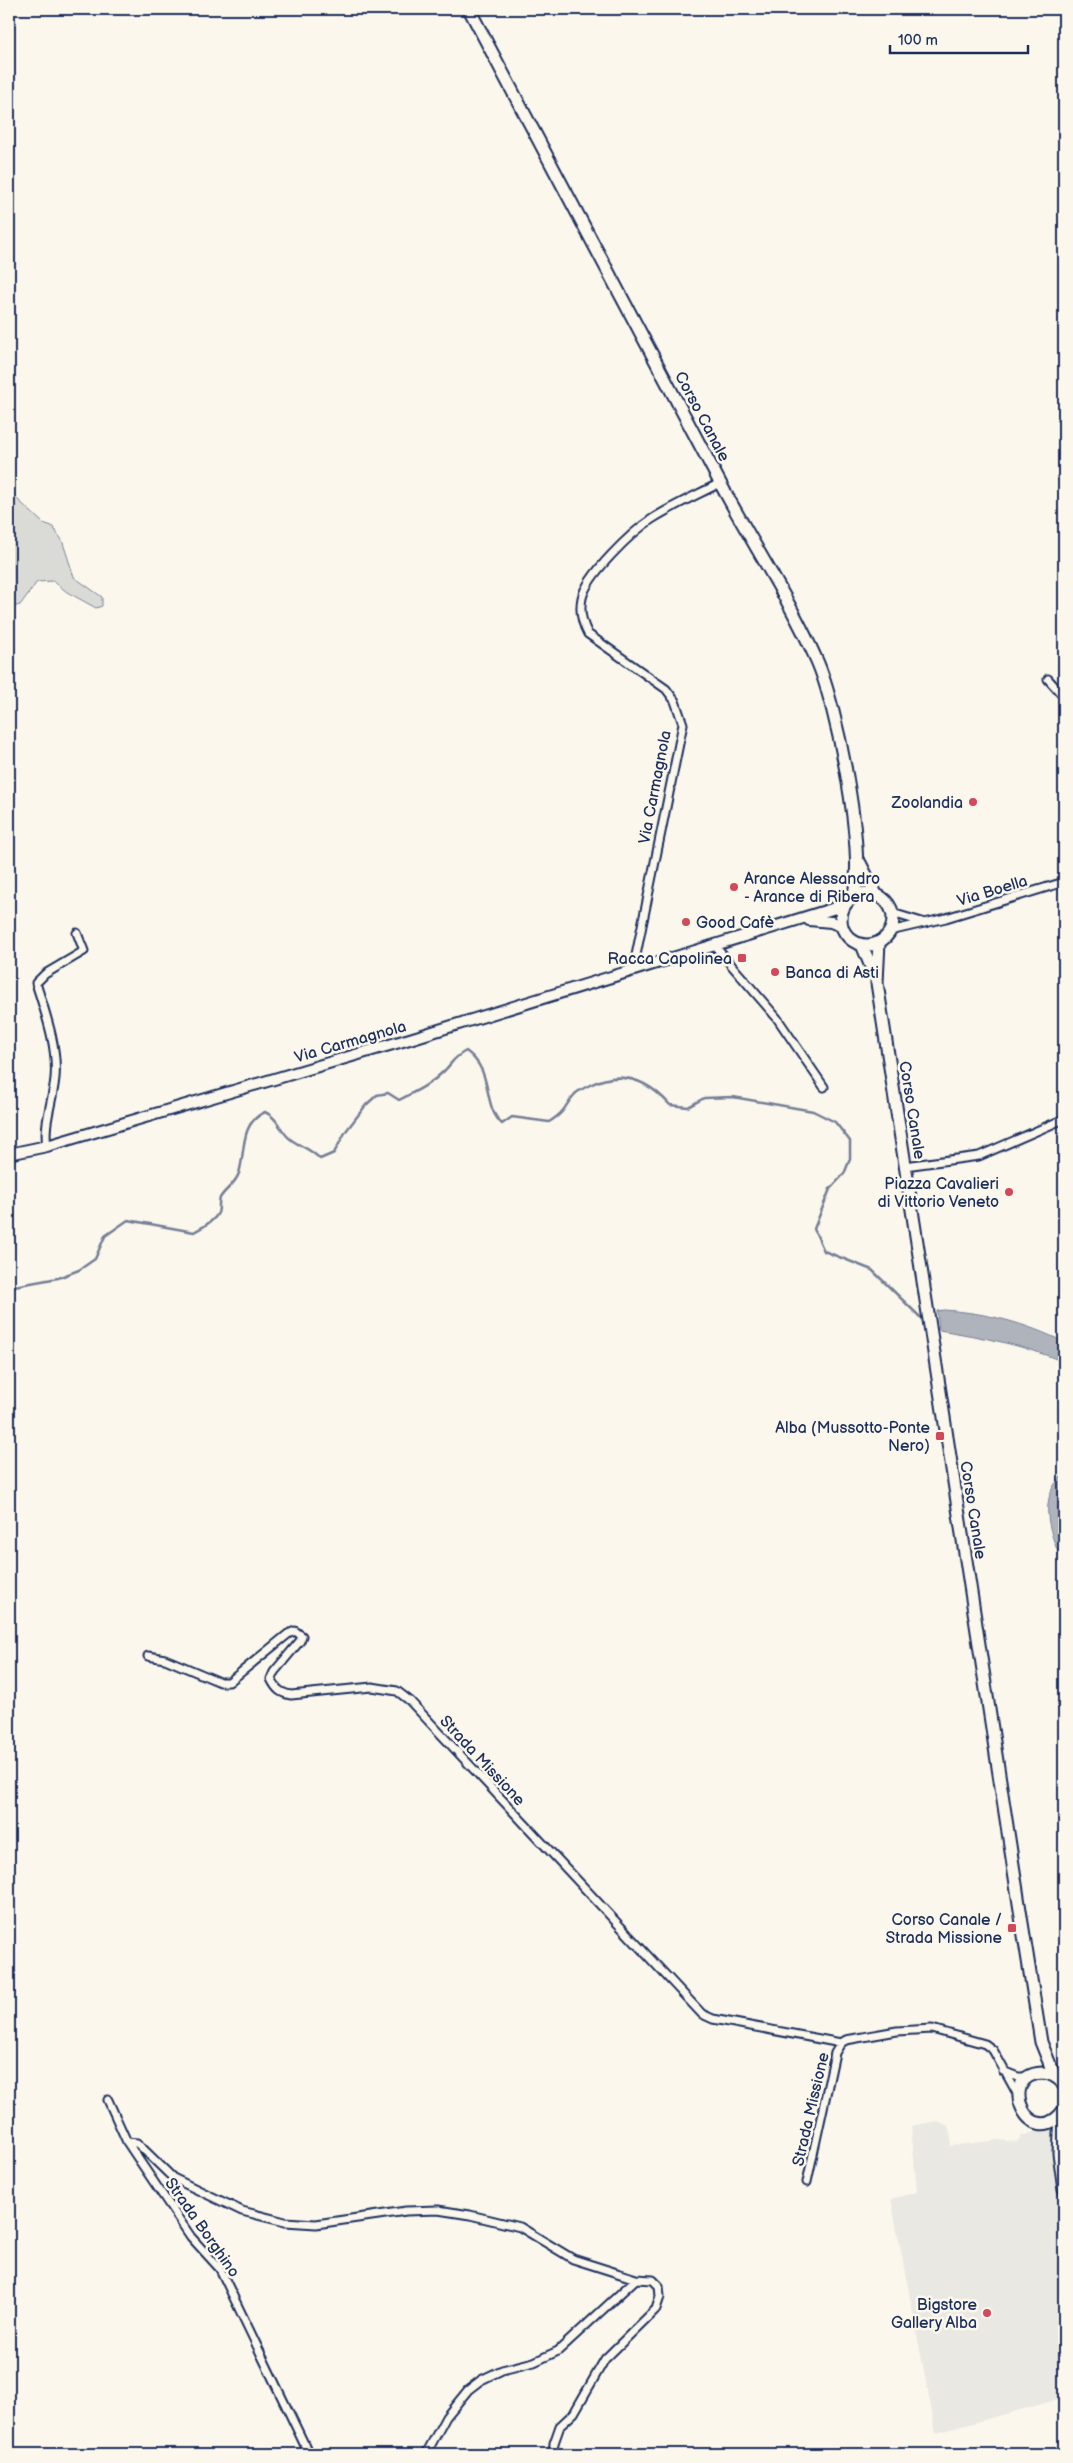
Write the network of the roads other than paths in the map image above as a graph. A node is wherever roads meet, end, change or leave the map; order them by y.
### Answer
1 (469, 9) edge
2 (720, 483) junction
3 (1048, 679) dead end
4 (1064, 697) edge
5 (857, 855) junction
6 (1064, 882) edge
7 (876, 894) junction
8 (849, 901) junction
9 (892, 913) junction
10 (801, 920) junction
11 (927, 923) junction
12 (841, 926) junction
13 (890, 931) junction
14 (77, 933) dead end
15 (879, 942) junction
16 (714, 945) junction
17 (862, 945) junction
18 (633, 970) junction
19 (877, 983) junction
20 (824, 1087) dead end
21 (1064, 1119) edge
22 (47, 1146) junction
23 (9, 1154) edge
24 (905, 1166) junction
25 (148, 1656) dead end
26 (1041, 2042) junction
27 (841, 2043) junction
28 (1003, 2071) junction
29 (1032, 2076) junction
30 (1055, 2077) junction
31 (1064, 2086) edge
32 (1018, 2095) junction
33 (108, 2100) dead end
34 (1062, 2113) edge
35 (1041, 2123) junction
36 (127, 2142) junction
37 (1059, 2153) junction
38 (807, 2182) dead end
39 (1064, 2189) edge
40 (636, 2279) junction
41 (309, 2454) edge
42 (426, 2454) edge
43 (552, 2454) edge

1 - 2 main road, Corso Canale
2 - 5 main road, Corso Canale
2 - 18 street, Via Carmagnola
3 - 4 street
5 - 7 main road, Corso Canale
5 - 8 main road, Corso Canale
6 - 11 street, Via Boella
7 - 8 main road
7 - 9 main road, Corso Canale
8 - 10 main road, Via Carmagnola
8 - 12 main road, Corso Canale
9 - 11 street
9 - 13 main road
10 - 12 main road, Via Carmagnola
10 - 16 main road, Via Carmagnola
11 - 13 street, Via Boella
12 - 17 main road, Corso Canale
13 - 15 main road
14 - 22 street
15 - 17 main road
15 - 19 main road, Corso Canale
16 - 18 main road, Via Carmagnola
16 - 20 street
17 - 19 main road, Corso Canale
18 - 22 main road, Via Carmagnola
19 - 24 main road, Corso Canale
21 - 24 street
22 - 23 main road, Via Carmagnola
24 - 26 main road, Corso Canale
25 - 27 street, Strada Missione
26 - 29 main road, Corso Canale
26 - 30 main road, Corso Canale
27 - 28 street, Strada Missione
27 - 38 street, Strada Missione
28 - 29 street
28 - 32 street, Strada Missione
29 - 30 main road
29 - 32 main road, Corso Canale
30 - 31 main road, Corso Canale
32 - 35 main road
33 - 36 street, Strada Borghino
34 - 35 main road
34 - 37 main road
35 - 37 main road
36 - 40 street
36 - 41 street, Strada Borghino
37 - 39 main road
40 - 42 street
40 - 43 street

